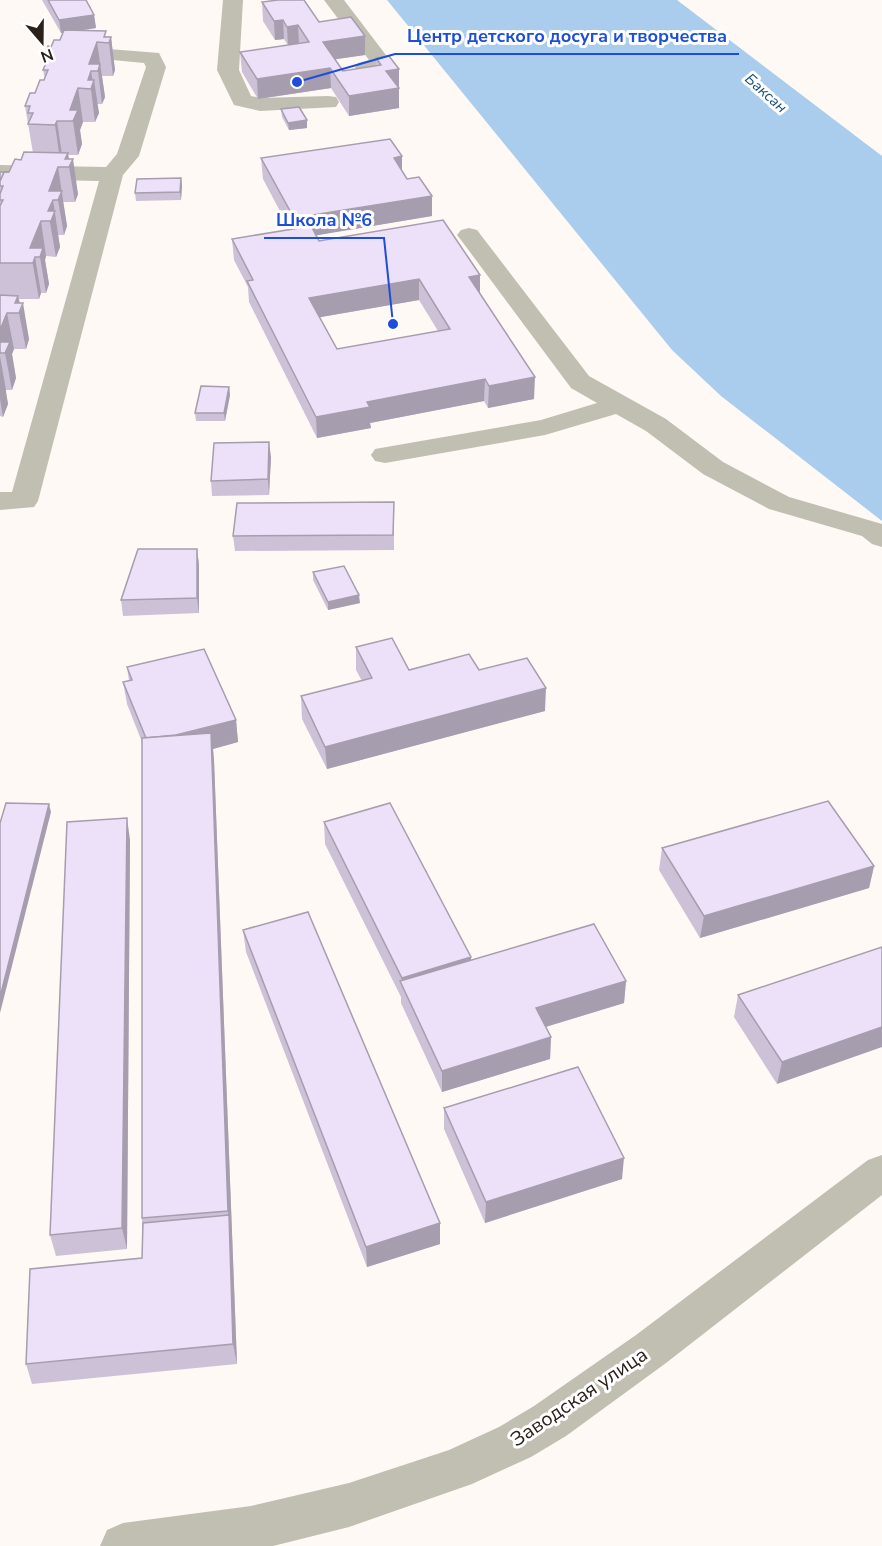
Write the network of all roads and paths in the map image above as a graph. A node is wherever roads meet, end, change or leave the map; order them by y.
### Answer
1 (232, 0) edge
2 (333, 0) edge
3 (109, 55) dead end
4 (365, 67) edge
5 (328, 102) dead end
6 (0, 172) edge
7 (112, 174) junction
8 (470, 235) dead end
9 (620, 404) junction
10 (385, 455) dead end
11 (0, 501) edge
12 (882, 538) edge
13 (882, 1172) edge
14 (123, 1546) edge

1 - 5 street
2 - 4 street
3 - 7 street
6 - 7 street
7 - 11 street
8 - 9 street
9 - 10 street
9 - 12 street
13 - 14 street, Заводская улица

